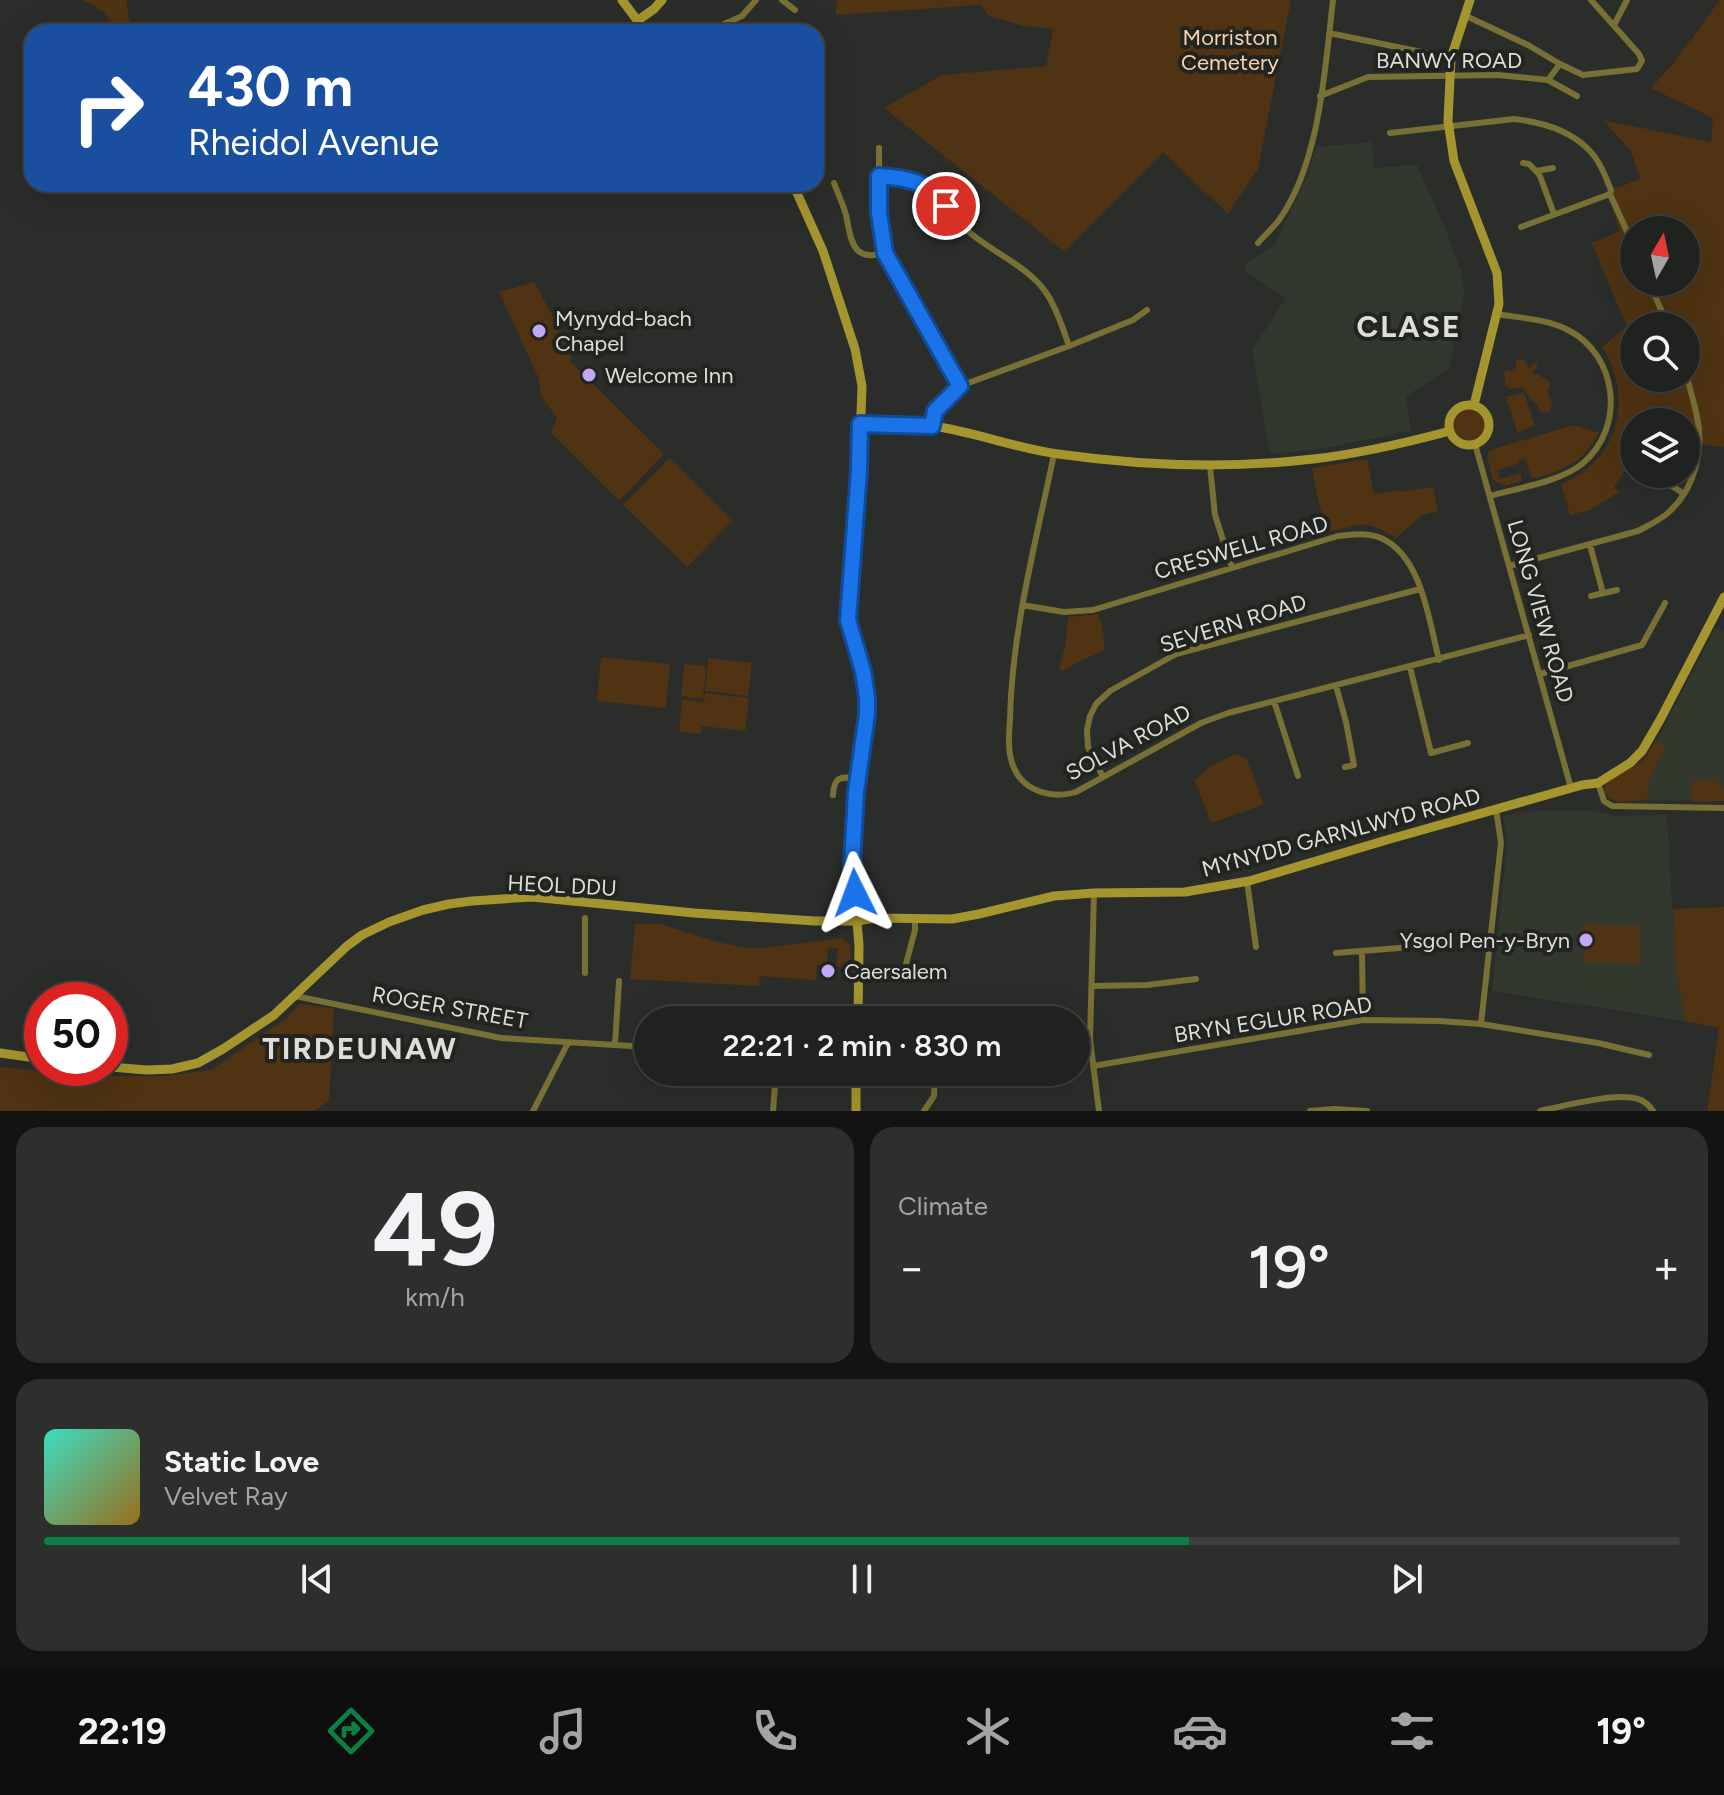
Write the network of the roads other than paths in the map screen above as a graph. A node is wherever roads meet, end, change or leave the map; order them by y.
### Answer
1 (622, 0) edge
2 (662, 0) edge
3 (756, 0) edge
4 (782, 0) edge
5 (1333, 0) edge
6 (1470, 0) edge
7 (1591, 0) edge
8 (1627, 0) edge
9 (795, 10) dead end
10 (1464, 15) junction
11 (637, 21) junction
12 (639, 24) edge
13 (724, 24) edge
14 (1614, 25) junction
15 (1329, 33) junction
16 (1451, 58) junction
17 (1560, 64) junction
18 (1450, 76) junction
19 (1548, 80) junction
20 (1320, 96) junction
21 (1577, 96) dead end
22 (1449, 127) junction
23 (1390, 133) dead end
24 (879, 148) dead end
25 (1523, 163) dead end
26 (1553, 168) dead end
27 (1536, 171) junction
28 (879, 176) junction
29 (834, 183) dead end
30 (797, 192) edge
31 (1610, 194) junction
32 (1554, 214) junction
33 (1620, 216) edge
34 (1521, 227) dead end
35 (1258, 243) dead end
36 (885, 253) junction
37 (1147, 310) dead end
38 (1497, 314) junction
39 (1069, 346) junction
40 (960, 386) junction
41 (1691, 392) edge
42 (1474, 405) junction
43 (860, 424) junction
44 (932, 426) junction
45 (1450, 431) junction
46 (1475, 444) junction
47 (1054, 454) junction
48 (1210, 466) junction
49 (1675, 488) edge
50 (1684, 494) junction
51 (1490, 496) junction
52 (1590, 545) junction
53 (1509, 566) junction
54 (1232, 568) junction
55 (1420, 589) junction
56 (1617, 590) dead end
57 (1603, 593) junction
58 (1591, 596) dead end
59 (1724, 597) edge
60 (1665, 603) dead end
61 (1022, 605) junction
62 (1529, 635) junction
63 (1439, 660) junction
64 (1410, 667) junction
65 (1540, 674) junction
66 (1336, 686) junction
67 (1274, 701) junction
68 (1468, 743) dead end
69 (1345, 767) dead end
70 (1298, 776) dead end
71 (1103, 777) junction
72 (857, 778) junction
73 (1598, 783) junction
74 (1571, 788) junction
75 (833, 795) dead end
76 (1724, 808) edge
77 (1496, 809) junction
78 (1247, 881) junction
79 (1094, 893) junction
80 (585, 918) dead end
81 (915, 919) junction
82 (857, 921) junction
83 (1256, 947) dead end
84 (1412, 947) dead end
85 (1362, 951) junction
86 (1336, 953) dead end
87 (906, 964) dead end
88 (585, 973) dead end
89 (1196, 979) dead end
90 (619, 981) dead end
91 (1092, 986) junction
92 (295, 996) junction
93 (618, 996) junction
94 (630, 997) dead end
95 (858, 1006) edge
96 (1363, 1020) junction
97 (1481, 1024) junction
98 (568, 1043) junction
99 (615, 1044) junction
100 (634, 1046) edge
101 (0, 1053) edge
102 (1649, 1055) dead end
103 (24, 1056) edge
104 (1093, 1066) junction
105 (128, 1068) edge
106 (775, 1086) edge
107 (856, 1086) edge
108 (934, 1086) edge
109 (930, 1109) edge
110 (1559, 1109) edge
111 (533, 1111) edge
112 (773, 1111) edge
113 (856, 1111) edge
114 (1099, 1111) edge
115 (1310, 1111) edge
116 (1367, 1111) edge
117 (1540, 1111) edge
118 (1653, 1111) edge

1 - 11 street
2 - 11 street
3 - 13 street
4 - 9 street
5 - 15 street
6 - 10 street
7 - 14 street
8 - 14 street
10 - 16 street
10 - 17 street
11 - 12 street
14 - 17 street
15 - 16 street
15 - 20 street
16 - 18 street
17 - 19 street
18 - 19 street, BANWY ROAD
18 - 20 street, BANWY ROAD
18 - 22 street
19 - 21 street, BANWY ROAD
20 - 35 street
22 - 23 street
22 - 31 street
22 - 38 street
24 - 28 street
25 - 27 street
26 - 27 street
27 - 32 street
28 - 36 street
28 - 39 street
29 - 36 street
30 - 43 street
31 - 32 street
31 - 33 street
32 - 34 street
36 - 40 street
37 - 39 street
38 - 42 street
38 - 51 street
39 - 40 street
40 - 44 street
41 - 50 street
42 - 45 street
42 - 46 street
43 - 44 street
43 - 72 street
44 - 47 street
45 - 46 street
45 - 48 street
46 - 51 street, LONG VIEW ROAD
47 - 48 street
47 - 61 street, SOLVA ROAD
48 - 54 street
49 - 50 street
50 - 52 street
51 - 53 street, LONG VIEW ROAD
52 - 53 street
52 - 57 street
53 - 62 street, LONG VIEW ROAD
54 - 55 street, CRESWELL ROAD
54 - 61 street, CRESWELL ROAD
55 - 63 street, CRESWELL ROAD
55 - 71 street, SEVERN ROAD
56 - 57 street
57 - 58 street
59 - 73 street
60 - 65 street
61 - 71 street, SOLVA ROAD
62 - 63 street, SOLVA ROAD
62 - 65 street, LONG VIEW ROAD
63 - 64 street, SOLVA ROAD
64 - 66 street, SOLVA ROAD
64 - 68 street
65 - 74 street, LONG VIEW ROAD
66 - 67 street, SOLVA ROAD
66 - 69 street
67 - 70 street
67 - 71 street, SOLVA ROAD
72 - 75 street
72 - 82 street
73 - 74 street, MYNYDD GARNLWYD ROAD
73 - 76 street
74 - 77 street, MYNYDD GARNLWYD ROAD
77 - 78 street, MYNYDD GARNLWYD ROAD
77 - 97 street
78 - 79 street, MYNYDD GARNLWYD ROAD
78 - 83 street
79 - 81 street, MYNYDD GARNLWYD ROAD
79 - 91 street
80 - 88 street
81 - 82 street, MYNYDD GARNLWYD ROAD
81 - 87 street
82 - 92 street, HEOL DDU
82 - 95 street
84 - 85 street
85 - 86 street
85 - 96 street
89 - 91 street
90 - 93 street
91 - 104 street
92 - 98 street, ROGER STREET
92 - 105 street, HEOL DDU
93 - 94 street
93 - 99 street
96 - 97 street, BRYN EGLUR ROAD
96 - 104 street, BRYN EGLUR ROAD
97 - 102 street, BRYN EGLUR ROAD
98 - 99 street, ROGER STREET
98 - 111 street
99 - 100 street, ROGER STREET
101 - 103 street
104 - 114 street
106 - 112 street
107 - 113 street
108 - 109 street
110 - 117 street
110 - 118 street
115 - 116 street

